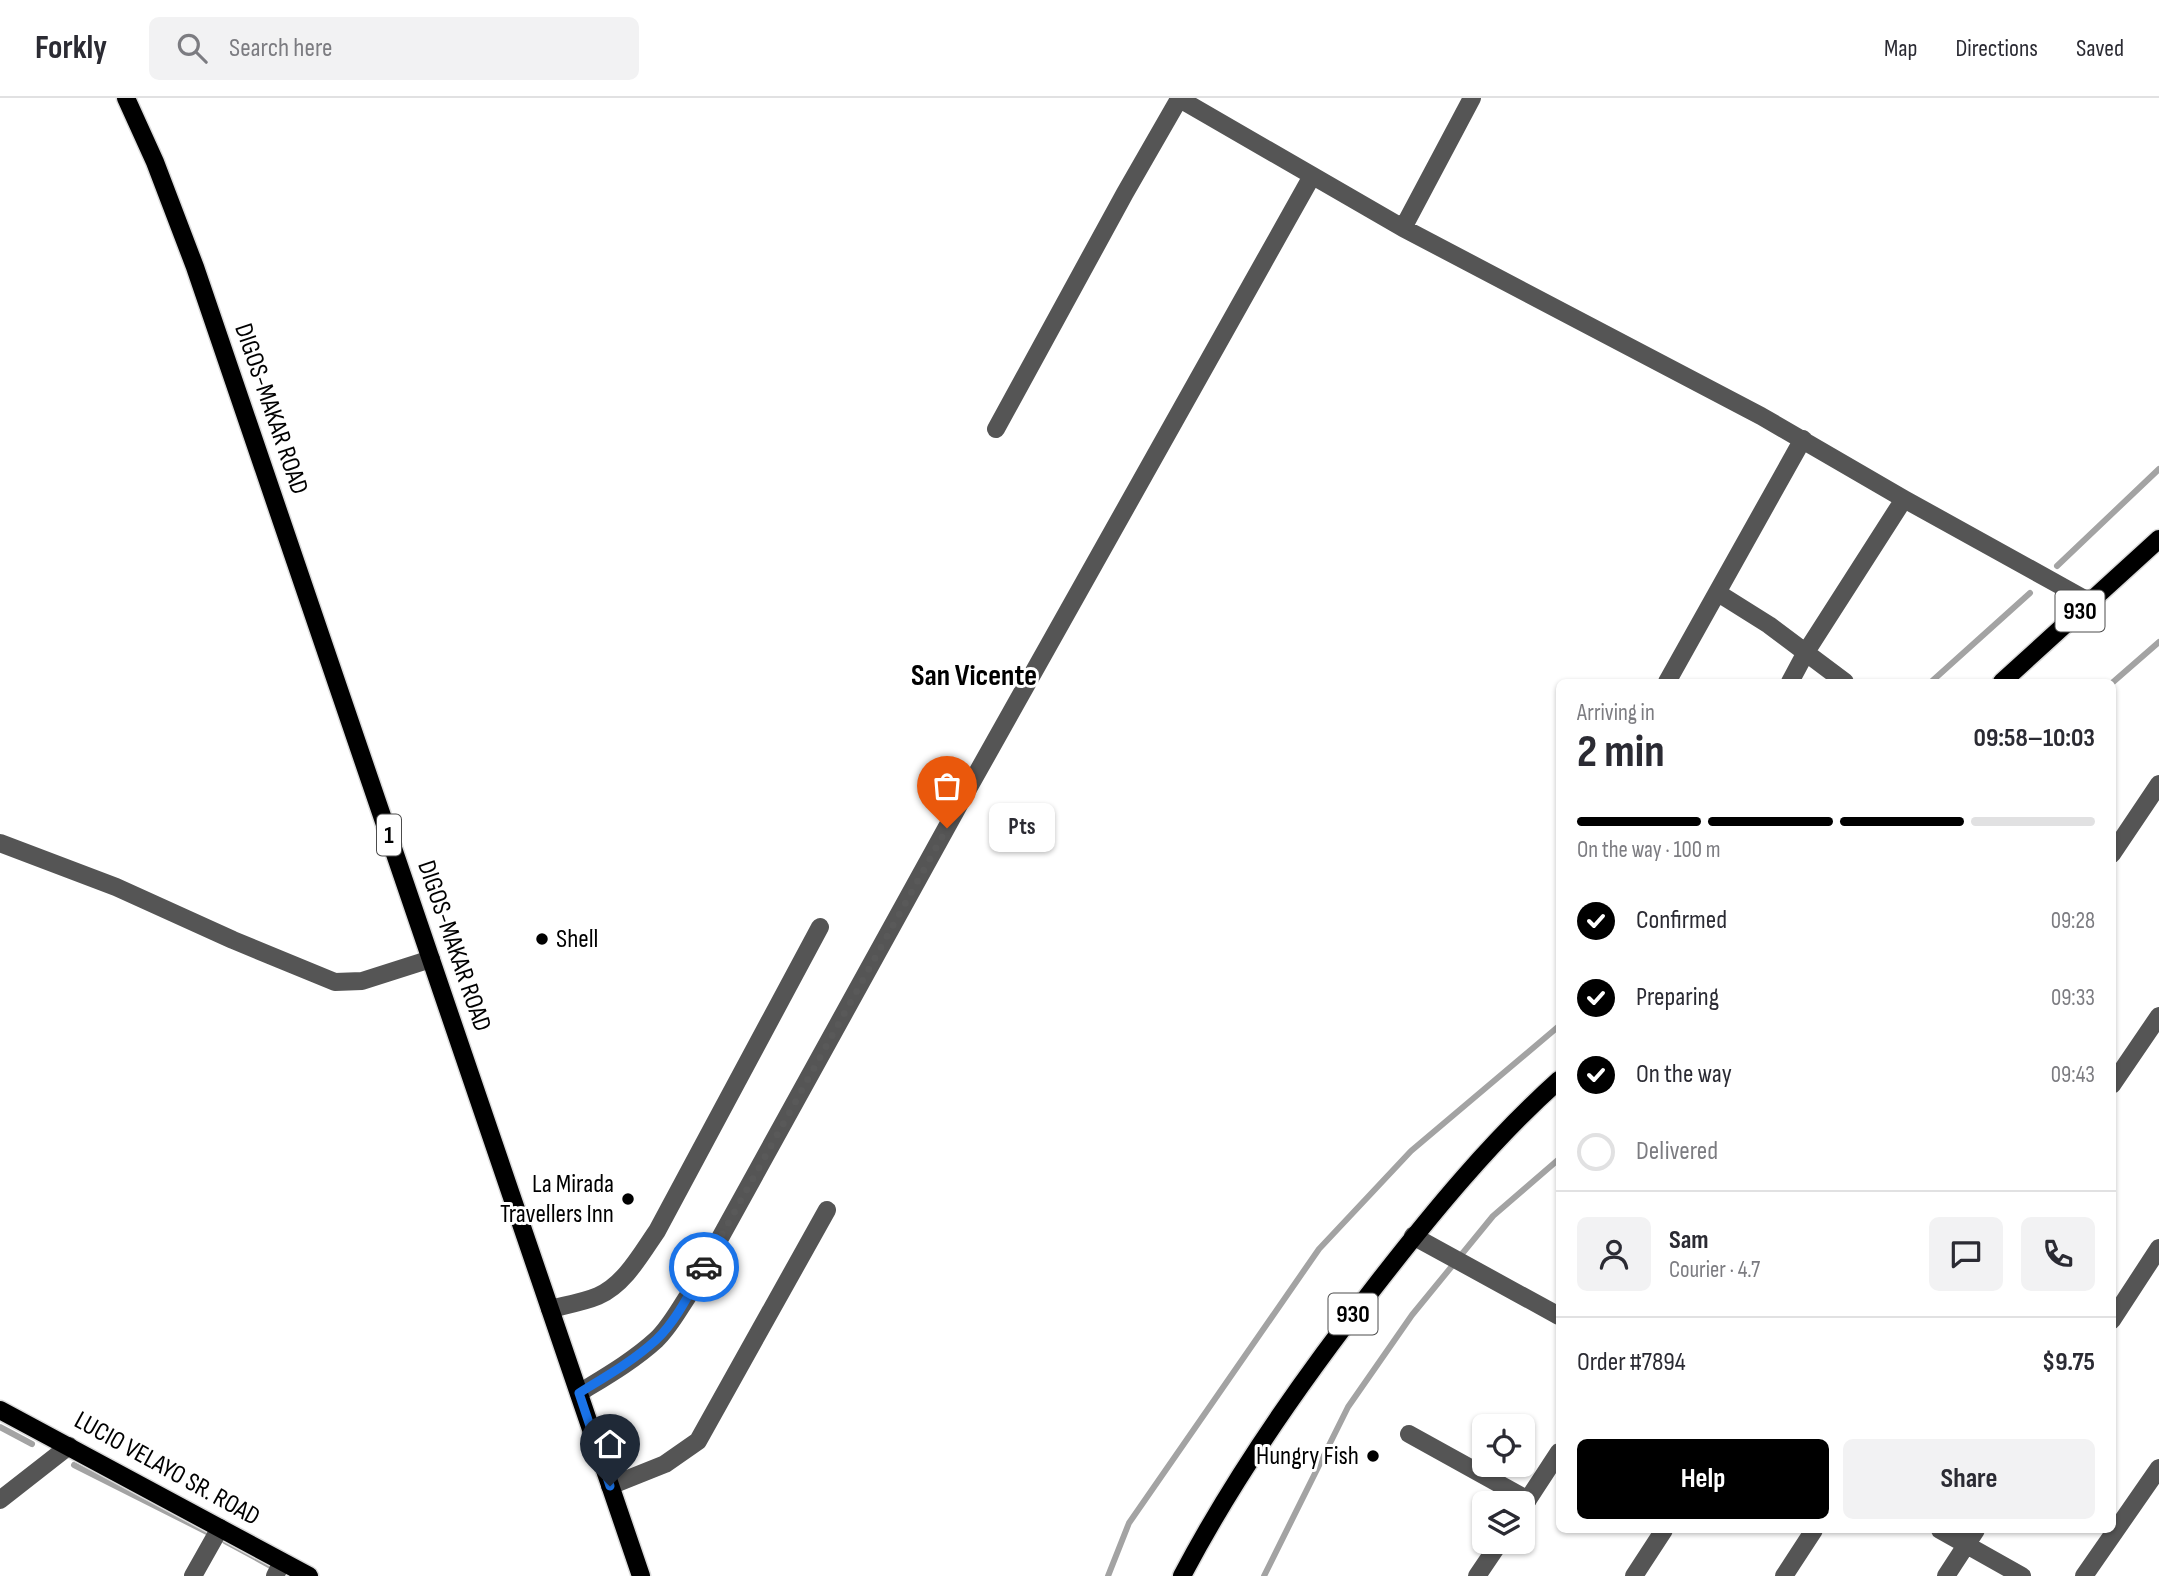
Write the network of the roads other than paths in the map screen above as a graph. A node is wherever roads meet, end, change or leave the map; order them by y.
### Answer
1 (126, 98) edge
2 (1178, 98) edge
3 (1472, 98) edge
4 (1312, 176) junction
5 (1403, 228) junction
6 (996, 429) dead end
7 (1803, 439) junction
8 (1905, 499) junction
9 (2159, 539) edge
10 (1718, 593) junction
11 (2090, 602) junction
12 (1806, 652) junction
13 (1669, 679) edge
14 (1792, 679) edge
15 (1841, 679) edge
16 (2005, 679) edge
17 (2159, 784) edge
18 (0, 843) edge
19 (2116, 848) edge
20 (820, 928) dead end
21 (431, 959) junction
22 (2159, 1016) edge
23 (2116, 1079) edge
24 (1556, 1083) edge
25 (827, 1210) dead end
26 (1413, 1236) junction
27 (2159, 1248) edge
28 (550, 1309) junction
29 (1556, 1314) edge
30 (2116, 1314) edge
31 (579, 1393) junction
32 (0, 1410) edge
33 (1409, 1434) dead end
34 (69, 1446) junction
35 (1556, 1457) edge
36 (2159, 1468) edge
37 (610, 1486) junction
38 (1503, 1491) edge
39 (1534, 1491) edge
40 (0, 1500) edge
41 (220, 1528) junction
42 (2116, 1530) edge
43 (1662, 1533) edge
44 (1812, 1533) edge
45 (1953, 1533) edge
46 (2114, 1533) edge
47 (1971, 1537) edge
48 (1492, 1554) edge
49 (279, 1569) edge
50 (194, 1576) edge
51 (309, 1576) edge
52 (641, 1576) edge
53 (1182, 1576) edge
54 (1477, 1576) edge
55 (1634, 1576) edge
56 (1784, 1576) edge
57 (1946, 1576) edge
58 (2022, 1576) edge
59 (2084, 1576) edge

1 - 21 main road, DIGOS-MAKAR ROAD / 1
2 - 4 street
2 - 6 street
3 - 5 street
4 - 5 street
4 - 31 street
5 - 7 street
7 - 8 street
7 - 10 street
8 - 11 street
8 - 12 street
9 - 11 main road, 930
10 - 12 street
10 - 13 street
11 - 16 main road, 930
12 - 14 street
12 - 15 street
17 - 19 street
18 - 21 street
20 - 28 street
21 - 28 main road, DIGOS-MAKAR ROAD / 1
22 - 23 street
24 - 26 main road, 930
25 - 37 street
26 - 29 street
26 - 53 main road, 930
27 - 30 street
28 - 31 main road, DIGOS-MAKAR ROAD / 1
31 - 37 main road, DIGOS-MAKAR ROAD / 1
32 - 34 main road, LUCIO VELAYO SR. ROAD
33 - 38 street
34 - 40 street
34 - 41 main road, LUCIO VELAYO SR. ROAD
35 - 39 street
36 - 42 street
37 - 52 main road, DIGOS-MAKAR ROAD / 1
41 - 49 main road, LUCIO VELAYO SR. ROAD
41 - 50 street
43 - 55 street
44 - 56 street
45 - 47 street
46 - 59 street
47 - 57 street
47 - 58 street
48 - 54 street
49 - 51 main road, LUCIO VELAYO SR. ROAD

